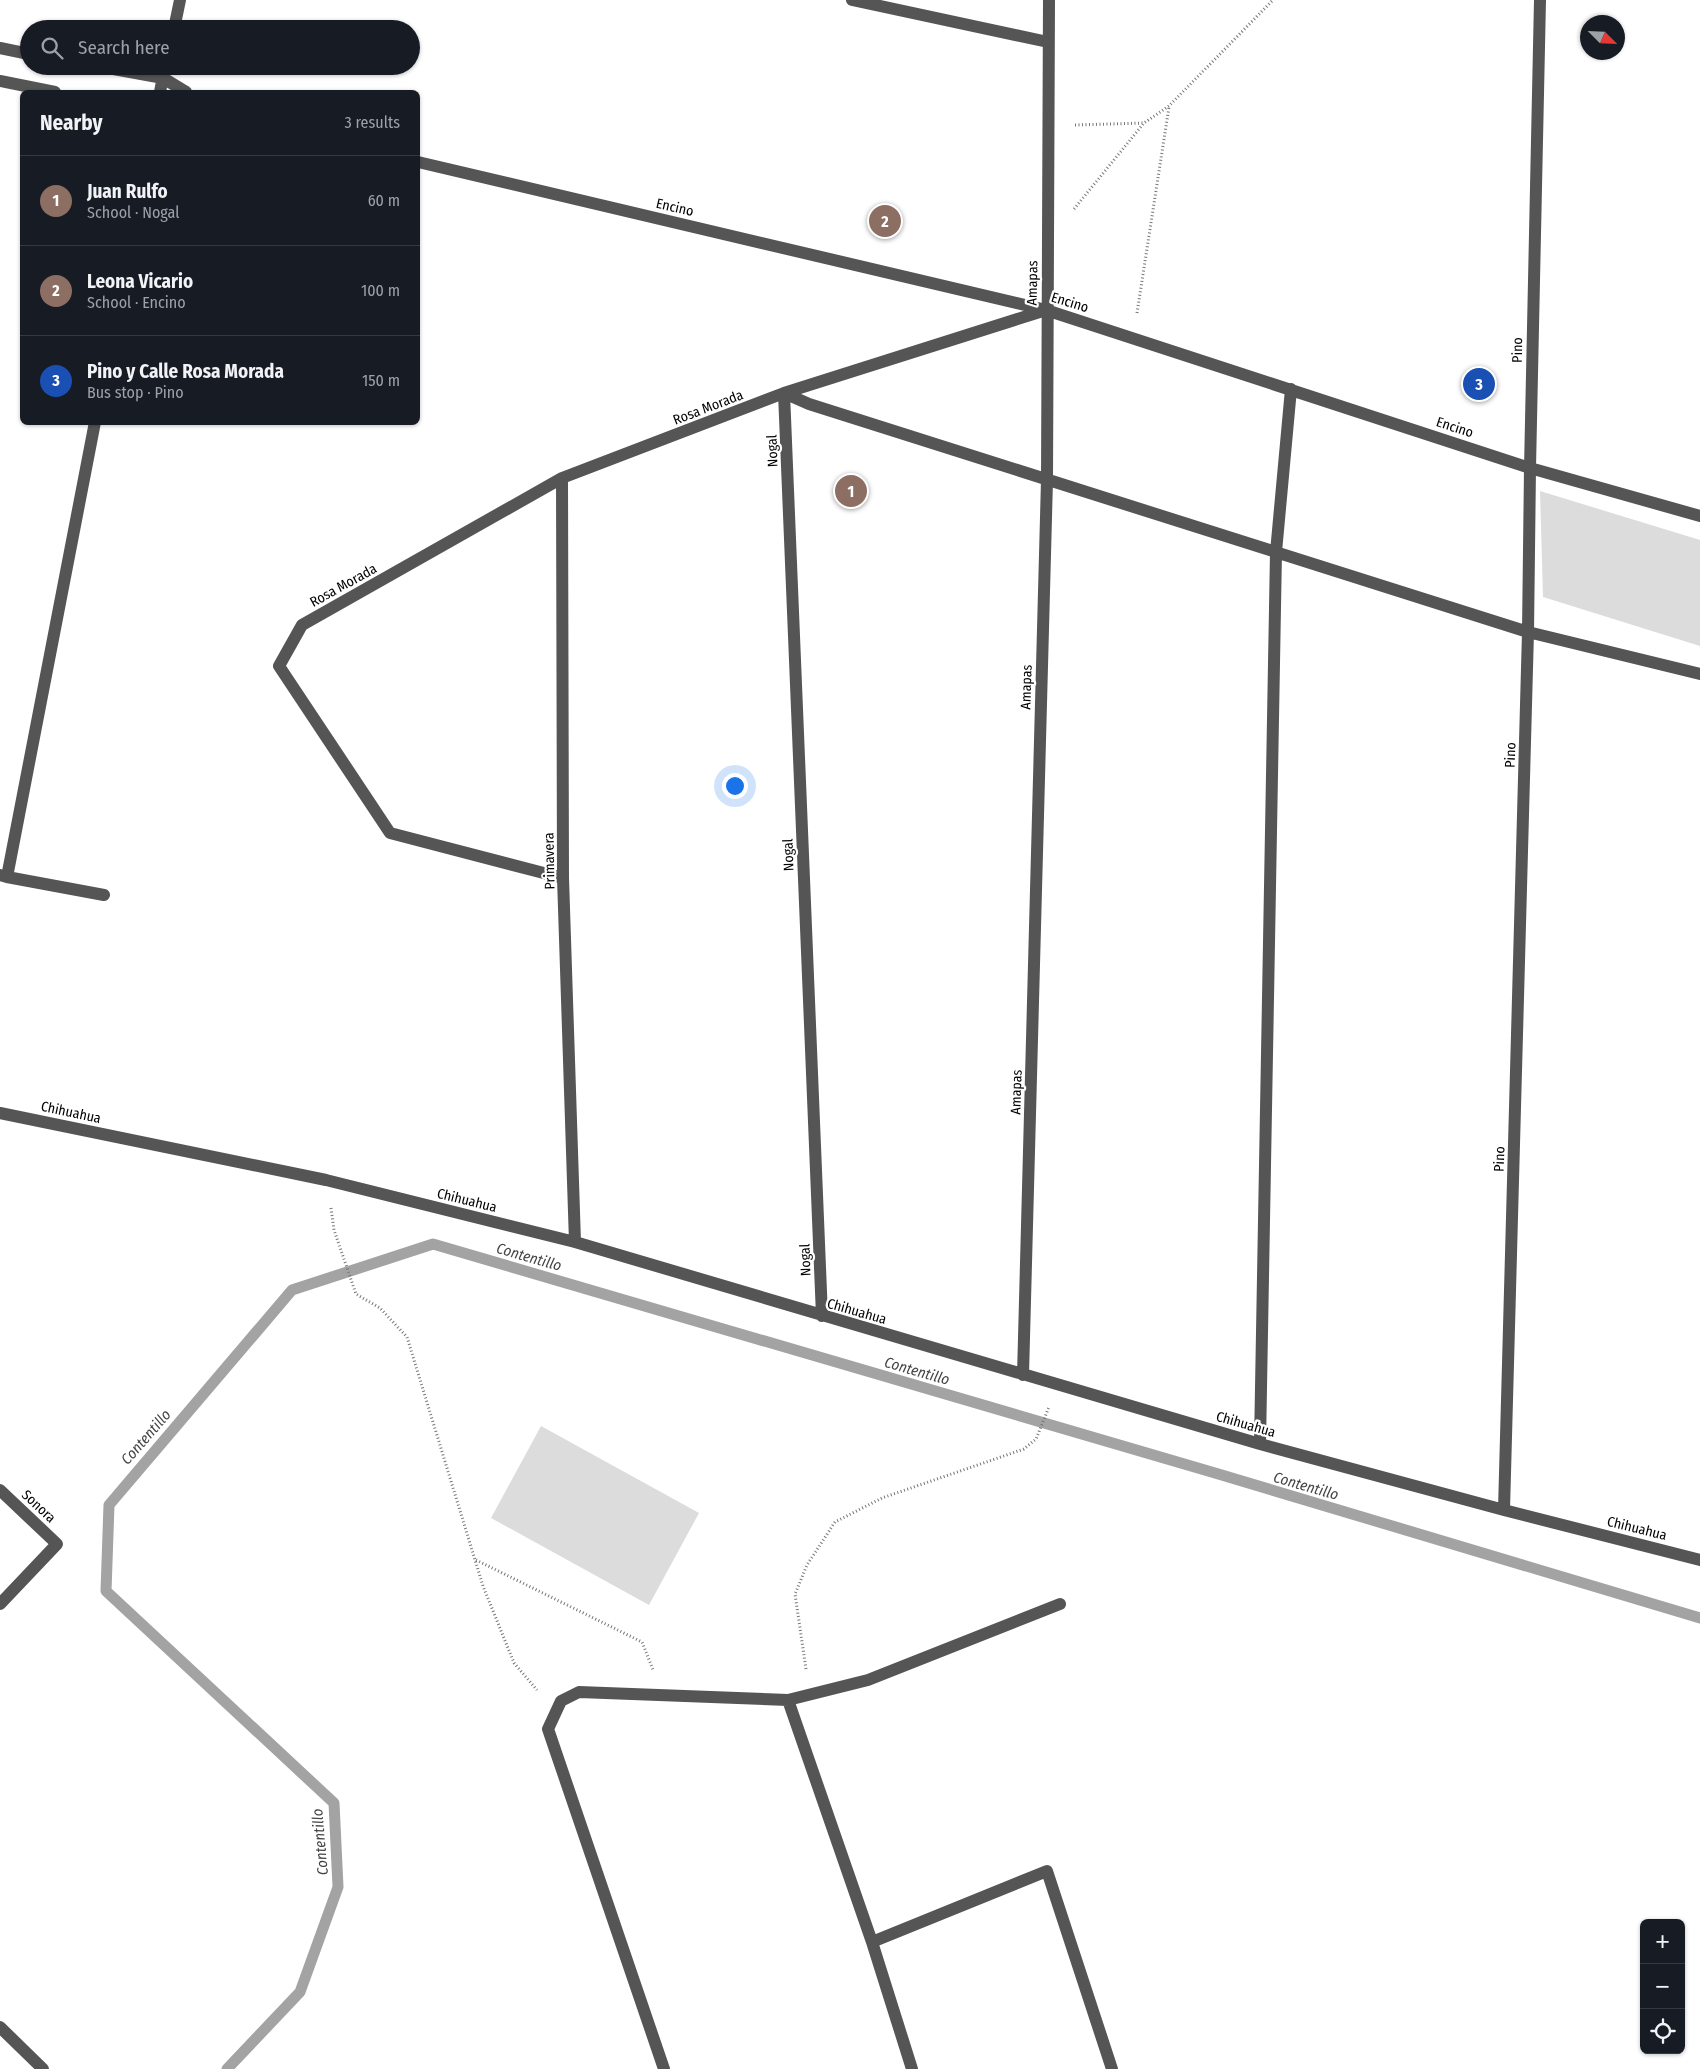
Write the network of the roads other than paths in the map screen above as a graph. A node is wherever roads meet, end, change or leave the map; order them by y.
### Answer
1 (180, 0) edge
2 (852, 0) edge
3 (1049, 0) edge
4 (1540, 0) edge
5 (176, 20) edge
6 (1048, 42) junction
7 (0, 48) edge
8 (20, 52) edge
9 (163, 75) edge
10 (167, 75) edge
11 (0, 82) edge
12 (44, 90) edge
13 (160, 90) edge
14 (184, 90) edge
15 (420, 162) edge
16 (1046, 310) junction
17 (1291, 389) junction
18 (784, 393) junction
19 (94, 425) edge
20 (1530, 468) junction
21 (562, 478) junction
22 (1047, 480) junction
23 (1700, 516) edge
24 (1276, 552) junction
25 (1528, 632) junction
26 (1700, 674) edge
27 (4, 876) edge
28 (563, 878) junction
29 (104, 895) dead end
30 (0, 1113) edge
31 (575, 1242) junction
32 (822, 1316) junction
33 (1023, 1375) junction
34 (1260, 1444) junction
35 (0, 1490) edge
36 (1504, 1510) junction
37 (1700, 1560) edge
38 (0, 1604) edge
39 (1060, 1604) dead end
40 (788, 1700) junction
41 (872, 1942) junction
42 (0, 2027) edge
43 (43, 2069) edge
44 (664, 2069) edge
45 (912, 2069) edge
46 (1112, 2069) edge

1 - 5 street
2 - 6 street
3 - 6 street, Amapas
4 - 20 street, Pino
6 - 16 street, Amapas
7 - 8 street
9 - 13 street
10 - 14 street
11 - 12 street
15 - 16 street, Encino
16 - 17 street, Encino
16 - 18 street, Rosa Morada
16 - 22 street, Amapas
17 - 20 street, Encino
17 - 24 street
18 - 21 street, Rosa Morada
18 - 22 street
18 - 32 street, Nogal
19 - 27 street
20 - 23 street, Encino
20 - 25 street, Pino
21 - 28 street, Primavera
21 - 28 street, Rosa Morada
22 - 24 street
22 - 33 street, Amapas
24 - 25 street
24 - 34 street
25 - 26 street
25 - 36 street, Pino
27 - 29 street
28 - 31 street, Primavera
30 - 31 street, Chihuahua
31 - 32 street, Chihuahua
32 - 33 street, Chihuahua
33 - 34 street, Chihuahua
34 - 36 street, Chihuahua
35 - 38 street, Sonora
36 - 37 street, Chihuahua
39 - 40 street
40 - 41 street
40 - 44 street
41 - 45 street
41 - 46 street
42 - 43 street

